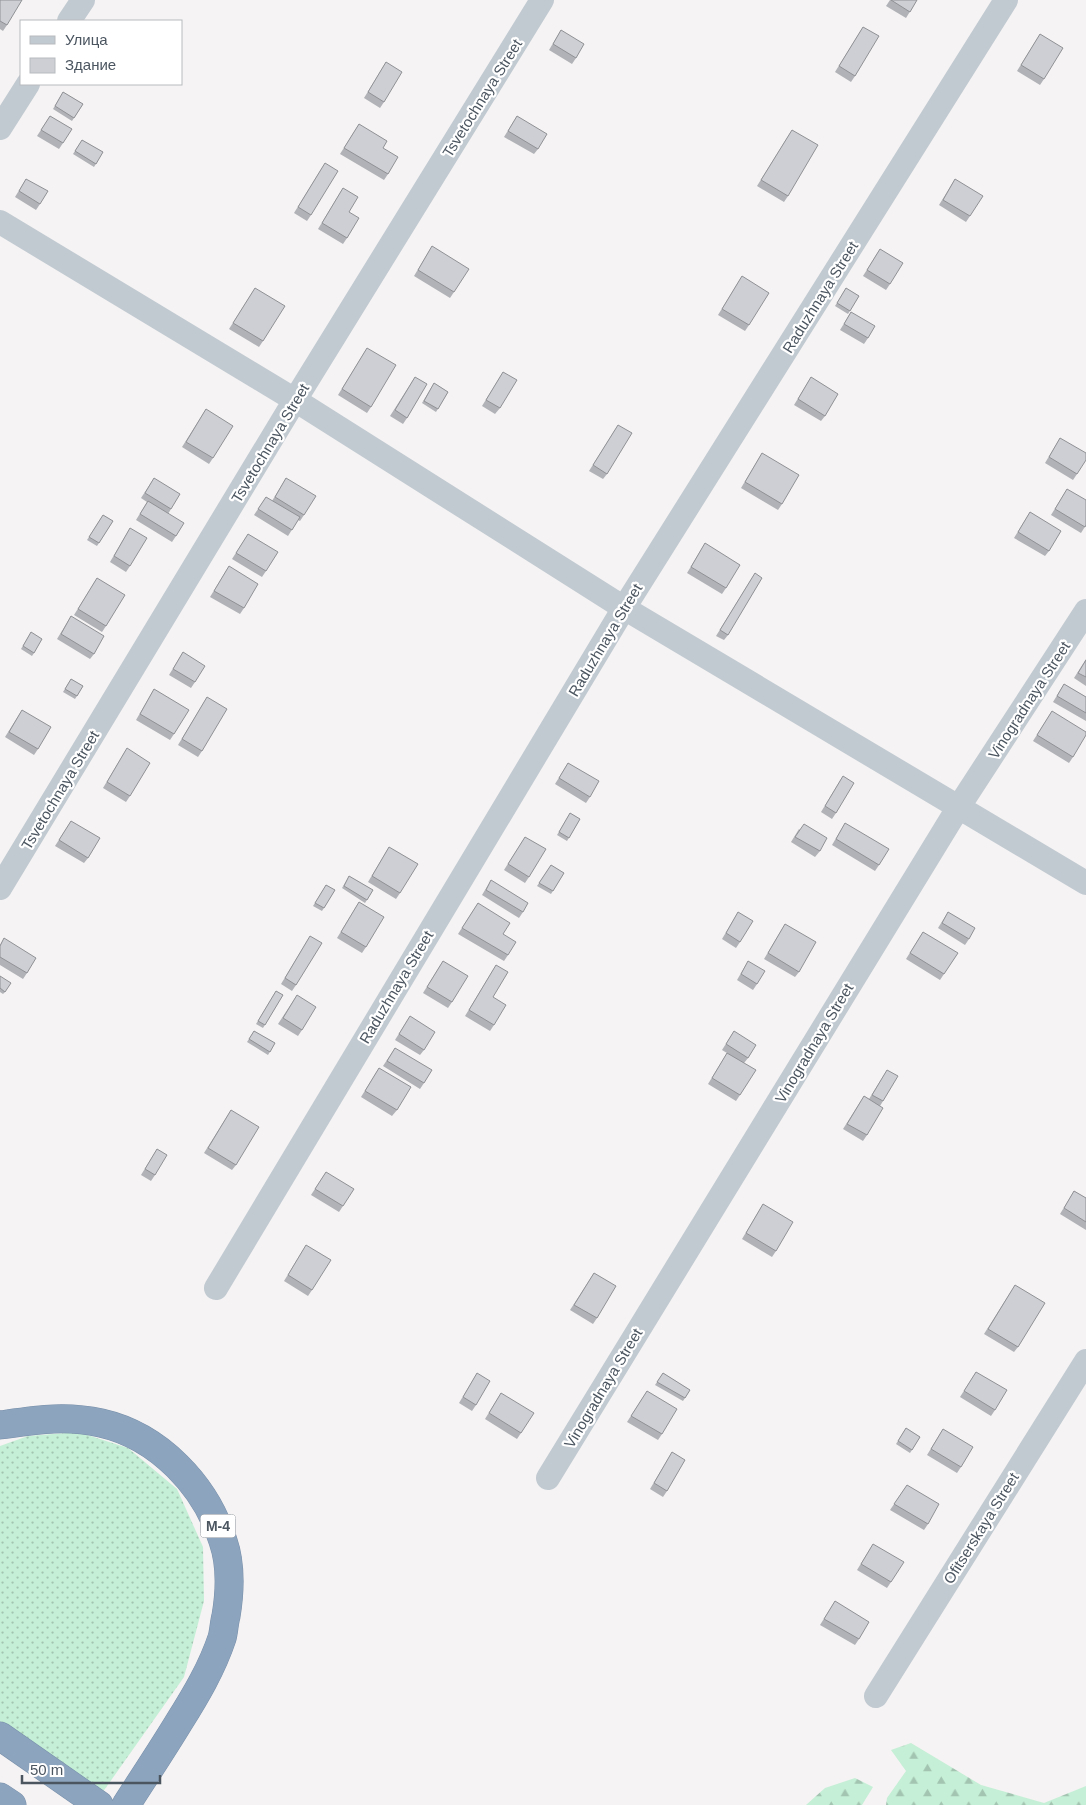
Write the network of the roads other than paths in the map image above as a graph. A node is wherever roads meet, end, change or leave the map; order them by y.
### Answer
1 (82, 0) edge
2 (542, 0) edge
3 (1006, 0) edge
4 (70, 20) edge
5 (27, 85) edge
6 (0, 128) edge
7 (0, 222) edge
8 (295, 400) junction
9 (624, 608) junction
10 (1086, 611) edge
11 (958, 808) junction
12 (1086, 883) edge
13 (0, 888) edge
14 (216, 1288) dead end
15 (1086, 1361) edge
16 (13, 1423) edge
17 (0, 1435) edge
18 (548, 1478) dead end
19 (876, 1696) dead end
20 (0, 1736) edge
21 (0, 1759) edge
22 (0, 1797) edge
23 (12, 1805) edge
24 (70, 1805) edge
25 (99, 1805) edge
26 (126, 1805) edge

1 - 4 street
2 - 8 street, Tsvetochnaya Street
3 - 9 street, Raduzhnaya Street
5 - 6 street
7 - 8 street
8 - 9 street
8 - 13 street, Tsvetochnaya Street
9 - 11 street
9 - 14 street, Raduzhnaya Street
10 - 11 street, Vinogradnaya Street
11 - 12 street
11 - 18 street, Vinogradnaya Street
15 - 19 street, Ofitserskaya Street
16 - 17 highway, М-4
16 - 26 highway, М-4
20 - 25 highway
21 - 24 highway
22 - 23 highway

